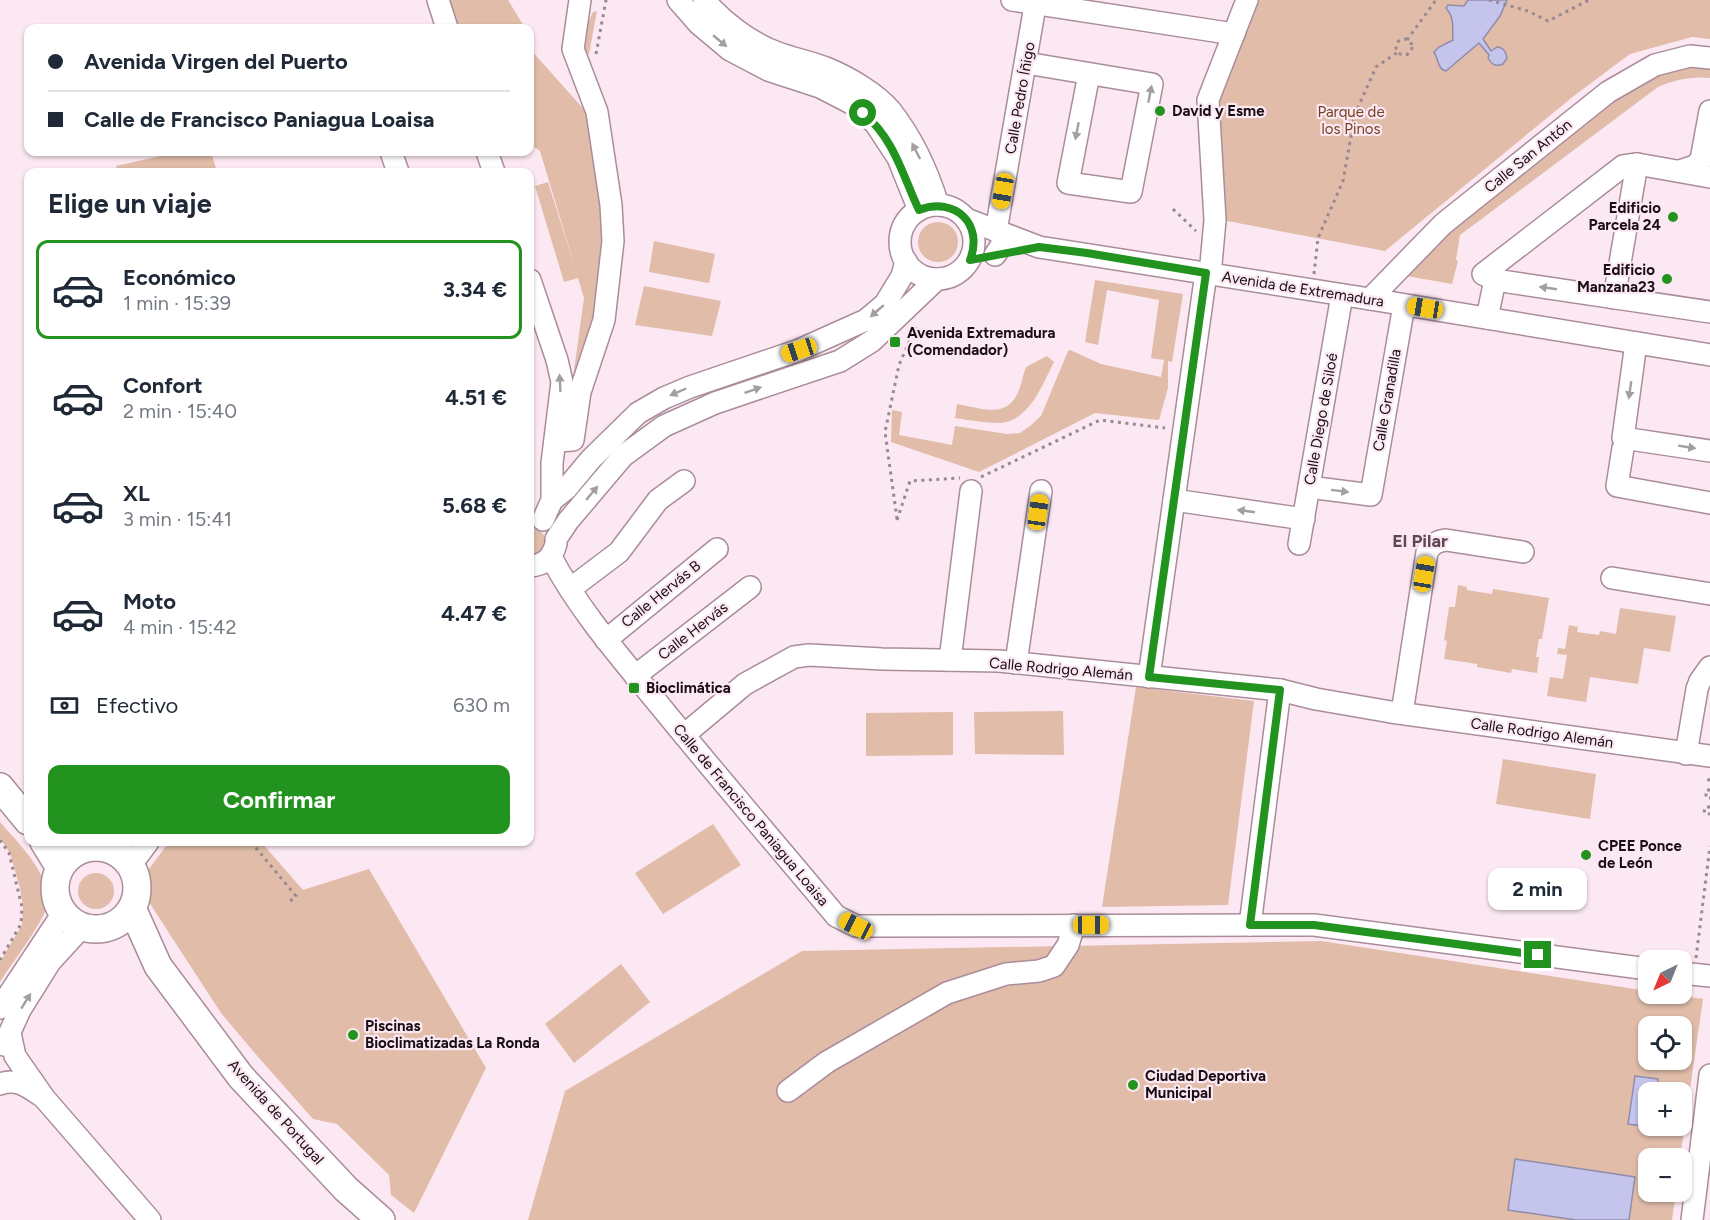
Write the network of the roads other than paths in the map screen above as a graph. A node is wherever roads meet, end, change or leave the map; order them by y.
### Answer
1 (438, 0) edge
2 (580, 0) edge
3 (678, 0) edge
4 (704, 0) edge
5 (1012, 0) edge
6 (1247, 0) edge
7 (1036, 2) edge
8 (446, 24) edge
9 (1234, 34) junction
10 (1710, 58) edge
11 (1026, 63) junction
12 (1089, 74) junction
13 (1710, 111) edge
14 (1637, 164) junction
15 (1680, 171) junction
16 (1710, 177) edge
17 (929, 208) junction
18 (966, 219) junction
19 (996, 231) junction
20 (1039, 247) junction
21 (995, 255) junction
22 (970, 260) junction
23 (906, 261) junction
24 (1208, 274) junction
25 (937, 279) junction
26 (1495, 280) junction
27 (534, 292) edge
28 (1342, 295) junction
29 (1614, 298) junction
30 (1370, 299) junction
31 (1404, 305) junction
32 (1710, 312) edge
33 (1487, 318) junction
34 (1636, 343) junction
35 (1710, 355) edge
36 (555, 441) junction
37 (1623, 448) dead end
38 (1710, 451) edge
39 (684, 481) dead end
40 (968, 482) road end
41 (1309, 487) junction
42 (1041, 491) dead end
43 (552, 500) junction
44 (1174, 500) junction
45 (1710, 503) edge
46 (536, 518) edge
47 (1304, 519) junction
48 (1299, 544) dead end
49 (717, 549) dead end
50 (1523, 552) dead end
51 (543, 557) edge
52 (1612, 578) dead end
53 (567, 584) junction
54 (750, 587) dead end
55 (1710, 594) edge
56 (606, 640) junction
57 (950, 660) junction
58 (1016, 663) junction
59 (1710, 667) edge
60 (635, 676) junction
61 (1149, 677) junction
62 (1280, 690) junction
63 (1402, 713) junction
64 (684, 735) junction
65 (1686, 754) junction
66 (1710, 756) edge
67 (0, 788) edge
68 (24, 816) edge
69 (46, 846) edge
70 (125, 846) edge
71 (102, 850) edge
72 (60, 868) junction
73 (132, 909) junction
74 (84, 922) junction
75 (1074, 925) junction
76 (1250, 925) junction
77 (158, 966) junction
78 (1638, 968) edge
79 (0, 1008) edge
80 (10, 1033) junction
81 (0, 1054) edge
82 (1710, 1075) edge
83 (0, 1084) edge
84 (788, 1091) dead end
85 (45, 1099) junction
86 (150, 1220) edge
87 (381, 1220) edge
88 (1692, 1220) edge

1 - 8 street
2 - 36 street
3 -> 17 street
17 -> 4 street
5 - 7 street
6 - 9 street
7 - 9 street
7 - 11 street, Calle Pedro Íñigo
9 - 24 street
10 - 30 street, Calle San Antón
11 - 12 street
11 - 19 street, Calle Pedro Íñigo
12 -> 12 street
13 - 15 street
14 - 15 street
14 - 26 street
14 - 29 street
15 - 16 street
17 - 18 street
17 - 23 street
18 - 19 street
18 - 22 street
19 - 20 street
19 - 21 street, Calle Pedro Íñigo
20 - 21 street
20 - 24 street, Avenida de Extremadura
21 - 22 street
22 - 25 street
23 - 25 street
23 -> 43 street
24 - 28 street, Avenida de Extremadura
24 - 44 street
51 -> 25 street
29 -> 26 street
26 - 33 street
36 -> 27 street
28 - 30 street, Avenida de Extremadura
28 - 41 street, Calle Diego de Siloé
29 - 32 street
30 - 31 street, Avenida de Extremadura
31 - 33 street, Avenida de Extremadura
41 -> 31 street, Calle Granadilla
33 - 34 street, Avenida de Extremadura
34 - 35 street, Avenida de Extremadura
34 -> 38 street
36 - 43 street
37 - 45 street
39 - 53 street
40 - 57 street
41 - 47 street, Calle Diego de Siloé
42 - 58 street
43 - 46 street
47 -> 44 street
44 - 61 street
46 - 51 street
47 - 48 street, Calle Diego de Siloé
49 - 56 street, Calle Hervás B
50 - 63 street
51 - 53 street, Calle de Francisco Paniagua Loaisa
52 - 55 street
53 - 56 street, Calle de Francisco Paniagua Loaisa
54 - 60 street, Calle Hervás
56 - 60 street, Calle de Francisco Paniagua Loaisa
57 - 58 street, Calle Rodrigo Alemán
57 - 64 street, Calle Rodrigo Alemán
58 - 61 street, Calle Rodrigo Alemán
59 - 65 street
60 - 64 street, Calle de Francisco Paniagua Loaisa
61 - 62 street, Calle Rodrigo Alemán
62 - 63 street, Calle Rodrigo Alemán
62 - 76 street
63 - 65 street, Calle Rodrigo Alemán
64 - 75 street, Calle de Francisco Paniagua Loaisa
65 - 66 street, Calle Rodrigo Alemán
67 - 68 main road
69 - 72 main road
70 - 71 street
71 - 72 main road
71 - 73 main road
72 - 74 main road
73 - 74 main road
73 - 77 main road, Avenida de Portugal
74 - 77 main road, Avenida de Portugal
74 - 79 street
80 -> 74 street
75 - 76 street, Calle de Francisco Paniagua Loaisa
75 - 84 street
76 - 78 street, Calle de Francisco Paniagua Loaisa
77 - 87 main road, Avenida de Portugal
80 - 81 street
80 - 85 street
82 - 88 street
83 - 85 street
85 - 86 street

